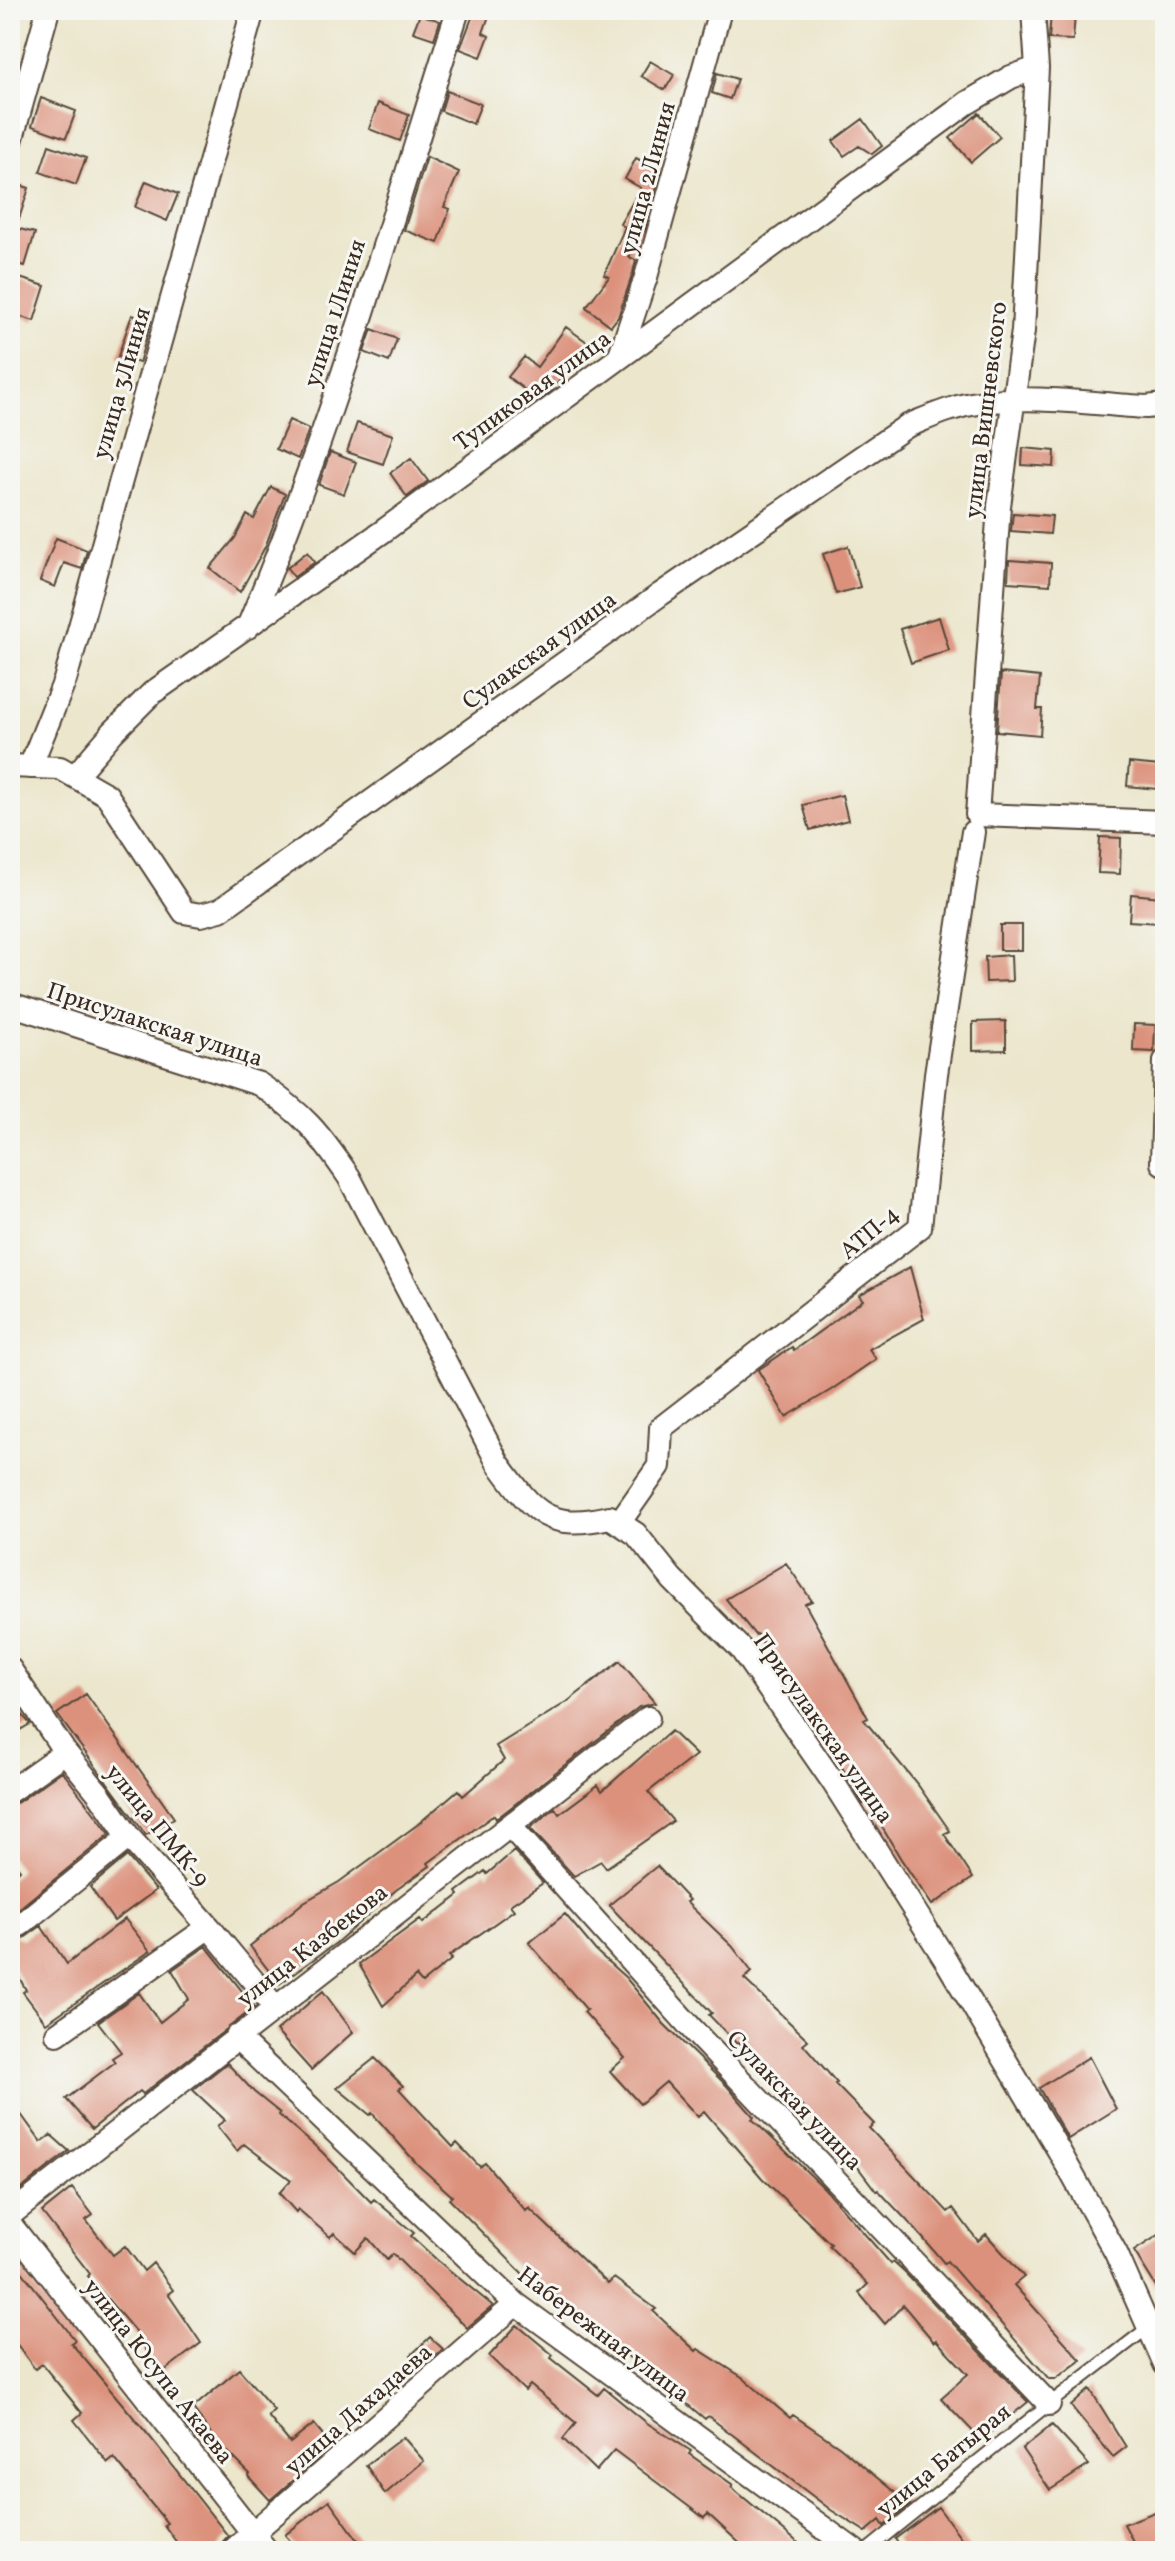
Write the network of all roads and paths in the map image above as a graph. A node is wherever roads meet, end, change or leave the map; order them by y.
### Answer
1 (48, 10) edge
2 (253, 10) edge
3 (458, 10) edge
4 (720, 10) edge
5 (1033, 10) edge
6 (1037, 68) junction
7 (10, 145) edge
8 (619, 358) junction
9 (1014, 399) junction
10 (1165, 405) edge
11 (248, 627) junction
12 (20, 766) edge
13 (75, 776) junction
14 (1165, 822) edge
15 (975, 824) junction
16 (10, 1004) edge
17 (1165, 1061) edge
18 (1162, 1163) dead end
19 (619, 1523) junction
20 (10, 1669) edge
21 (648, 1718) dead end
22 (65, 1752) junction
23 (10, 1791) edge
24 (510, 1826) junction
25 (129, 1837) junction
26 (20, 1925) dead end
27 (209, 1927) junction
28 (275, 2007) junction
29 (57, 2034) dead end
30 (236, 2037) junction
31 (10, 2215) edge
32 (10, 2224) edge
33 (516, 2304) junction
34 (1149, 2327) junction
35 (1165, 2364) edge
36 (1049, 2404) junction
37 (260, 2543) edge
38 (232, 2551) edge
39 (855, 2551) edge
40 (866, 2551) edge

1 - 7 street
2 - 12 street, улица 3Линия
3 - 11 street, улица 1Линия
4 - 8 street, улица 2Линия
5 - 6 street, улица Вишневского
6 - 8 street, Тупиковая улица
6 - 9 street, улица Вишневского
8 - 11 street, Тупиковая улица
9 - 10 street, Сулакская улица
9 - 13 street, Сулакская улица
9 - 15 street, улица Вишневского
11 - 13 street, Тупиковая улица
12 - 13 street, Сулакская улица
14 - 15 street
15 - 19 street, АТП-4
16 - 19 street, Присулакская улица
17 - 18 street
19 - 34 street, Присулакская улица
20 - 22 street, улица ПМК-9
21 - 24 street, улица Казбекова
22 - 23 street
22 - 25 street, улица ПМК-9
24 - 28 street, улица Казбекова
24 - 36 street, Сулакская улица
25 - 26 street
25 - 27 street, улица ПМК-9
27 - 28 street, улица ПМК-9
27 - 29 street
28 - 30 street, улица Казбекова
30 - 31 street, улица Казбекова
30 - 33 street, Набережная улица
32 - 37 street, улица Юсупа Акаева
33 - 37 street, улица Дахадаева
33 - 39 street, Набережная улица
34 - 35 street, Присулакская улица
34 - 36 lane, улица Батырая
36 - 40 lane, улица Батырая
37 - 38 street, улица Дахадаева

